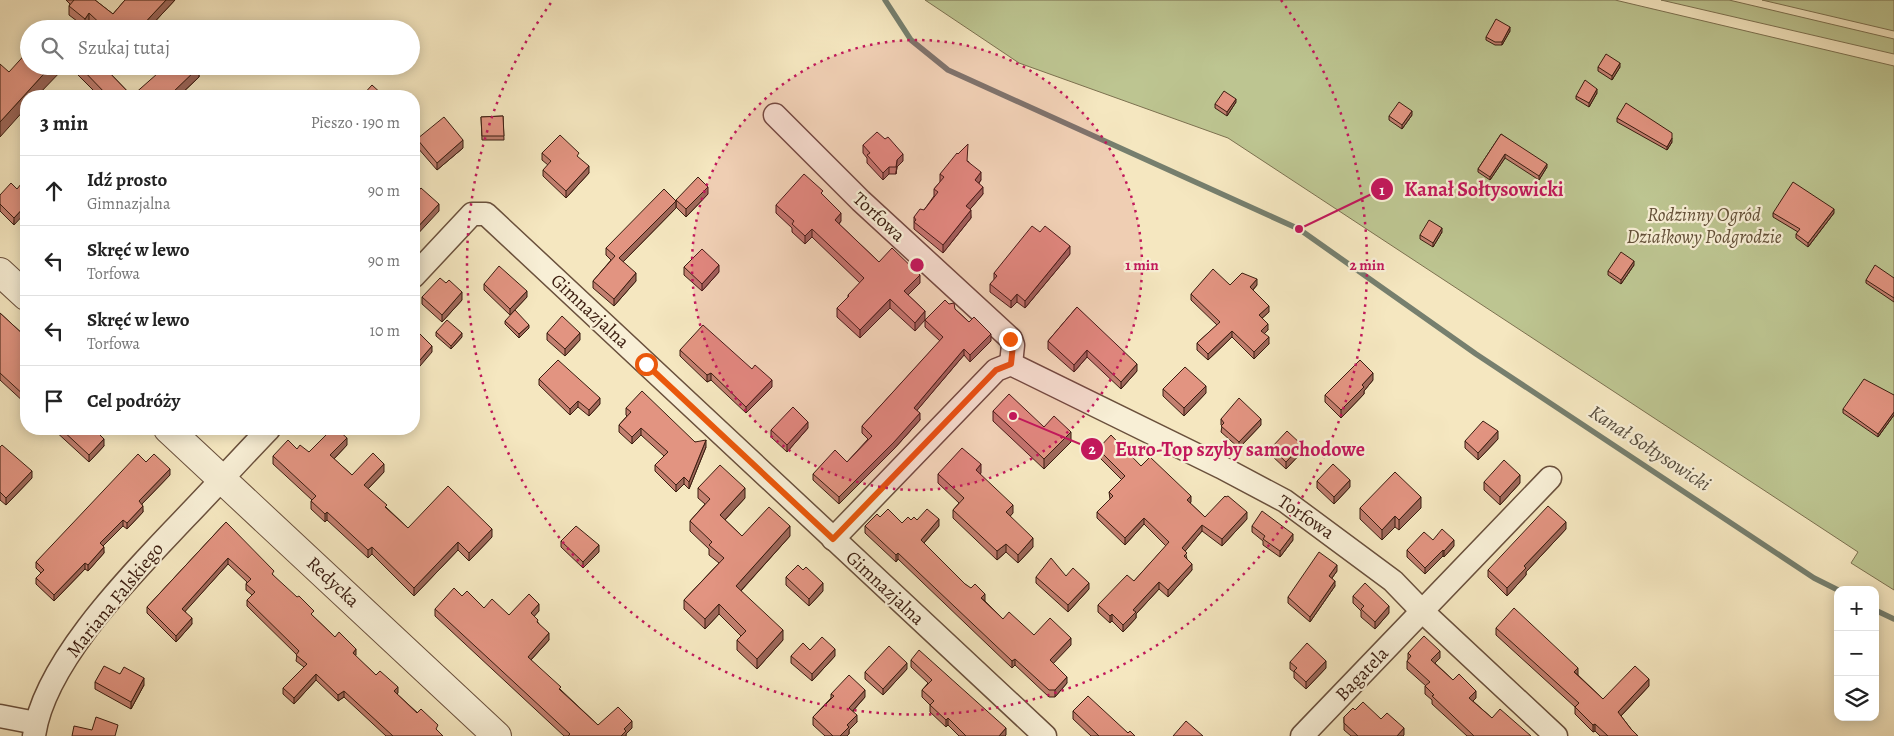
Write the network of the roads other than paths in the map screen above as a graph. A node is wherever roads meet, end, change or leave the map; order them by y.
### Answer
1 (775, 115) dead end
2 (420, 270) edge
3 (0, 272) edge
4 (20, 290) edge
5 (1011, 364) junction
6 (174, 435) edge
7 (263, 435) edge
8 (1550, 478) dead end
9 (222, 479) junction
10 (833, 539) junction
11 (1422, 611) junction
12 (0, 716) edge
13 (35, 729) edge
14 (497, 736) edge
15 (1045, 736) edge
16 (1302, 736) edge
17 (1556, 736) edge

1 - 5 street, Torfowa
2 - 10 street, Gimnazjalna
3 - 4 street
5 - 10 street
5 - 11 street, Torfowa
6 - 9 street, Redycka
7 - 9 street, Mariana Falskiego
8 - 11 street, Bagatela
9 - 13 street, Mariana Falskiego
9 - 14 street, Redycka
10 - 15 street, Gimnazjalna
11 - 16 street, Bagatela
11 - 17 street, Torfowa
12 - 13 street

